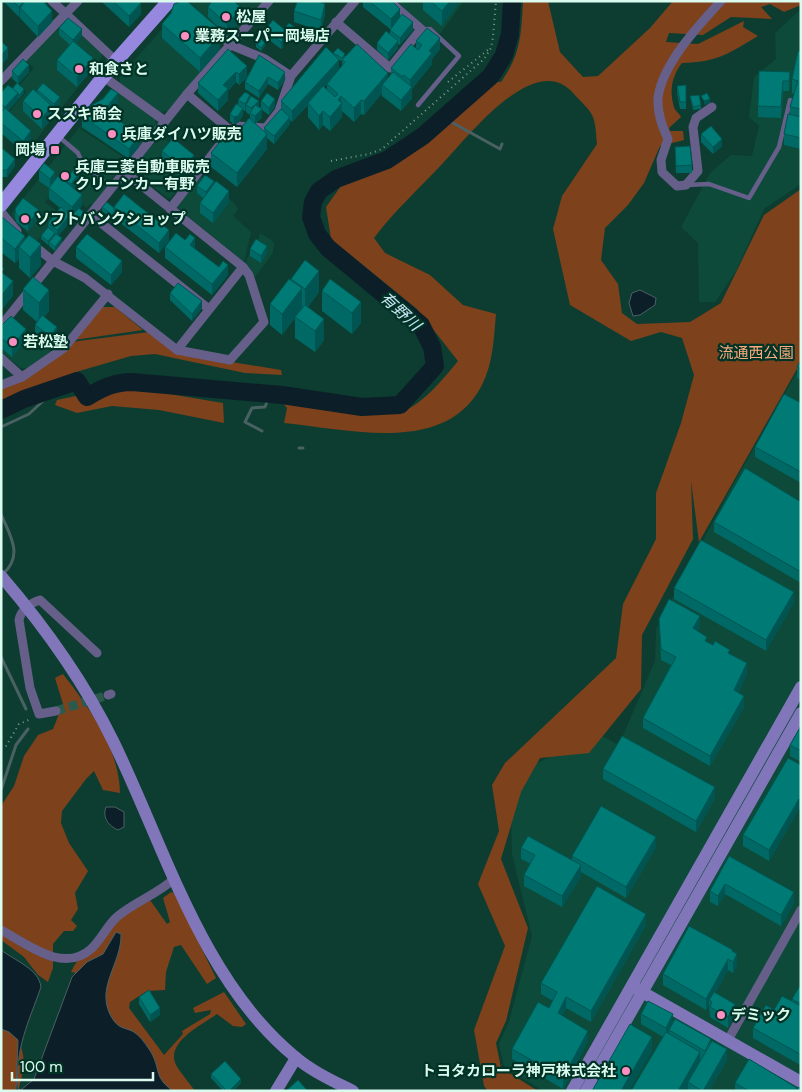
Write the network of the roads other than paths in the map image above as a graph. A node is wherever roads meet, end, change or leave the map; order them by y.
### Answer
1 (52, 1) edge
2 (78, 1) edge
3 (169, 1) edge
4 (269, 1) edge
5 (355, 1) edge
6 (388, 1) edge
7 (721, 1) edge
8 (65, 15) junction
9 (202, 20) edge
10 (336, 22) junction
11 (421, 29) junction
12 (231, 45) junction
13 (116, 61) junction
14 (104, 76) junction
15 (290, 76) junction
16 (1, 81) edge
17 (187, 94) junction
18 (790, 100) edge
19 (418, 105) dead end
20 (712, 107) dead end
21 (165, 121) junction
22 (230, 130) junction
23 (57, 135) junction
24 (125, 172) junction
25 (686, 185) junction
26 (112, 188) junction
27 (1, 205) edge
28 (170, 209) junction
29 (1, 212) edge
30 (91, 214) junction
31 (53, 261) junction
32 (243, 267) junction
33 (108, 294) junction
34 (209, 309) junction
35 (1, 326) edge
36 (177, 350) junction
37 (1, 358) edge
38 (22, 376) junction
39 (1, 385) edge
40 (4, 579) edge
41 (27, 607) junction
42 (97, 653) dead end
43 (801, 687) edge
44 (56, 711) tunnel mouth
45 (801, 713) edge
46 (175, 878) junction
47 (801, 910) edge
48 (1, 930) edge
49 (637, 989) junction
50 (728, 1040) junction
51 (296, 1058) junction
52 (801, 1082) edge
53 (276, 1091) edge
54 (353, 1091) edge
55 (572, 1091) edge
56 (586, 1091) edge

1 - 8 street
2 - 8 street
3 - 13 main road
4 - 12 street
5 - 10 street
6 - 11 street
7 - 25 street
8 - 13 street
8 - 16 street
9 - 12 street
10 - 11 street
10 - 15 street
11 - 19 lane
12 - 15 street
12 - 17 street
13 - 14 main road
14 - 21 street
14 - 23 main road
15 - 22 street
17 - 21 street
17 - 22 street
18 - 25 lane
20 - 25 street
21 - 24 street
22 - 28 street
23 - 26 lane
23 - 27 main road
24 - 26 street
24 - 28 street
26 - 30 street
28 - 32 street
29 - 31 street
30 - 31 street
30 - 34 street
31 - 33 street
31 - 35 street
32 - 34 street
32 - 36 street
33 - 36 street
33 - 38 street
34 - 36 street
37 - 38 street
38 - 39 street
40 - 41 street
41 - 42 street
41 - 44 street
41 - 46 street
43 - 49 street
45 - 49 street
46 - 48 street
46 - 51 street
47 - 50 street
49 - 50 street
49 - 55 street
49 - 56 street
50 - 52 street
51 - 53 street
51 - 54 street

